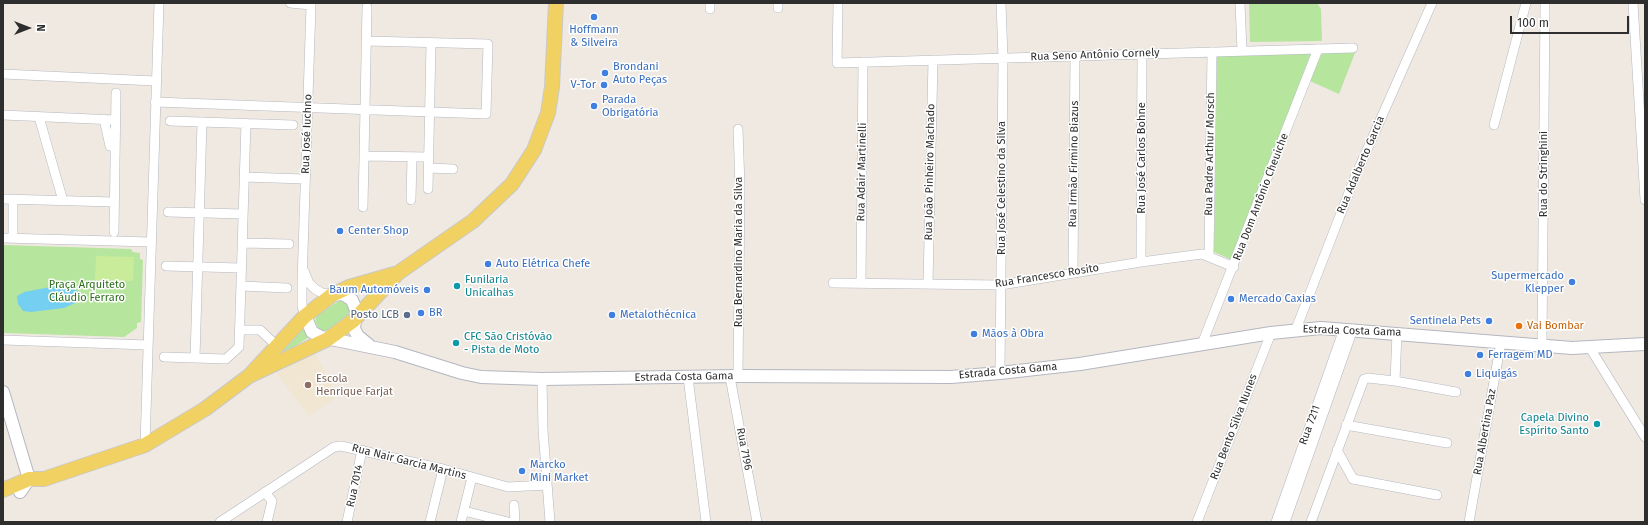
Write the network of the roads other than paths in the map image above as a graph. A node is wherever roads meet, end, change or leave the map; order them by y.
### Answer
1 (159, 3) edge
2 (290, 3) edge
3 (556, 3) edge
4 (838, 3) edge
5 (1001, 3) edge
6 (1240, 3) edge
7 (1432, 3) edge
8 (1526, 3) edge
9 (1545, 3) edge
10 (1633, 3) edge
11 (367, 7) dead end
12 (366, 41) junction
13 (431, 43) junction
14 (1353, 48) dead end
15 (1318, 49) junction
16 (1242, 51) junction
17 (1212, 52) junction
18 (1142, 54) junction
19 (1075, 56) junction
20 (1003, 58) junction
21 (933, 60) junction
22 (863, 62) junction
23 (3, 74) edge
24 (156, 81) junction
25 (116, 93) dead end
26 (155, 102) junction
27 (307, 107) junction
28 (365, 111) junction
29 (430, 112) junction
30 (3, 116) edge
31 (39, 117) junction
32 (104, 119) junction
33 (115, 120) junction
34 (170, 121) dead end
35 (202, 122) junction
36 (246, 123) junction
37 (293, 124) dead end
38 (1494, 125) dead end
39 (738, 129) dead end
40 (115, 146) junction
41 (364, 156) junction
42 (412, 157) junction
43 (429, 157) junction
44 (428, 168) junction
45 (454, 169) dead end
46 (244, 177) junction
47 (305, 179) junction
48 (428, 189) dead end
49 (3, 199) edge
50 (13, 199) junction
51 (411, 200) dead end
52 (1645, 200) edge
53 (63, 201) junction
54 (114, 202) junction
55 (363, 207) dead end
56 (168, 212) dead end
57 (199, 213) junction
58 (243, 214) junction
59 (114, 232) dead end
60 (3, 238) edge
61 (13, 238) junction
62 (151, 242) junction
63 (242, 243) junction
64 (289, 244) dead end
65 (1209, 256) junction
66 (1142, 262) junction
67 (303, 264) junction
68 (166, 266) dead end
69 (197, 267) junction
70 (1234, 267) junction
71 (241, 268) junction
72 (1073, 272) junction
73 (398, 273) junction
74 (833, 283) dead end
75 (861, 283) junction
76 (928, 284) junction
77 (1001, 285) junction
78 (241, 286) junction
79 (287, 288) dead end
80 (332, 295) junction
81 (305, 316) junction
82 (354, 320) junction
83 (1296, 329) junction
84 (1349, 329) junction
85 (240, 330) junction
86 (1271, 333) junction
87 (1397, 333) junction
88 (328, 339) junction
89 (3, 340) edge
90 (1501, 342) junction
91 (1202, 344) junction
92 (1645, 344) edge
93 (148, 345) junction
94 (1542, 345) junction
95 (277, 346) junction
96 (370, 346) junction
97 (1590, 348) junction
98 (164, 357) dead end
99 (195, 358) junction
100 (1000, 373) junction
101 (249, 376) junction
102 (688, 377) junction
103 (734, 377) junction
104 (542, 379) junction
105 (1395, 381) junction
106 (3, 392) edge
107 (1456, 392) dead end
108 (1346, 425) junction
109 (1645, 437) edge
110 (1447, 443) dead end
111 (146, 445) junction
112 (362, 450) junction
113 (1337, 450) junction
114 (1331, 467) junction
115 (1347, 467) junction
116 (443, 469) junction
117 (472, 477) junction
118 (29, 479) junction
119 (44, 479) junction
120 (547, 485) junction
121 (3, 490) edge
122 (20, 492) junction
123 (266, 492) junction
124 (1437, 495) dead end
125 (3, 499) edge
126 (514, 506) dead end
127 (464, 511) junction
128 (220, 522) edge
129 (267, 522) edge
130 (347, 522) edge
131 (430, 522) edge
132 (461, 522) edge
133 (508, 522) edge
134 (515, 522) edge
135 (550, 522) edge
136 (706, 522) edge
137 (758, 522) edge
138 (1198, 522) edge
139 (1276, 522) edge
140 (1285, 522) edge
141 (1311, 522) edge
142 (1469, 522) edge

1 - 24 street
2 - 27 street, Rua José Iuchno
3 - 73 main road
4 - 22 street, Rua Seno Antônio Cornely
5 - 20 street, Rua José Celestino da Silva
6 - 16 street
7 - 83 street, Rua Adalberto Garcia
8 - 38 street
9 - 94 street, Rua do Stringhini
10 - 52 street
11 - 12 street
12 - 13 street
12 - 28 street
13 - 29 street
13 - 29 street
14 - 15 street, Rua Seno Antônio Cornely
15 - 16 street, Rua Seno Antônio Cornely
15 - 70 street, Rua Dom Antônio Cheuiche
16 - 17 street, Rua Seno Antônio Cornely
17 - 18 street, Rua Seno Antônio Cornely
17 - 65 street, Rua Padre Arthur Morsch
18 - 19 street, Rua Seno Antônio Cornely
18 - 66 street, Rua José Carlos Bohne
19 - 20 street, Rua Seno Antônio Cornely
19 - 72 street, Rua Irmão Firmino Biazus
20 - 21 street, Rua Seno Antônio Cornely
20 - 77 street, Rua José Celestino da Silva
21 - 22 street, Rua Seno Antônio Cornely
21 - 76 street, Rua João Pinheiro Machado
22 - 75 street, Rua Adair Martinelli
23 - 24 street
24 - 26 street
25 - 33 street
26 - 27 street
26 - 62 street
27 - 28 street
27 - 47 street, Rua José Iuchno
28 - 29 street
28 - 41 street
29 - 43 street
30 - 31 street
31 - 32 street
31 - 53 street
32 - 33 street
32 - 40 street
33 - 40 street
34 - 35 street
35 - 36 street
35 - 57 street
36 - 37 street
36 - 46 street
39 - 103 street, Rua Bernardino Maria da Silva
40 - 54 street
41 - 42 street
41 - 55 street
42 - 43 street
42 - 51 street
43 - 44 street
44 - 45 street
44 - 48 street
46 - 47 street
46 - 58 street
47 - 67 street, Rua José Iuchno
49 - 50 street
50 - 53 street
50 - 61 street
53 - 54 street
54 - 59 street
56 - 57 street
57 - 58 street
57 - 69 street
58 - 63 street
60 - 61 street
61 - 62 street
62 - 93 street
63 - 64 street
63 - 71 street
65 - 66 street, Rua Francesco Rosito
65 - 70 street, Rua Francesco Rosito
66 - 72 street, Rua Francesco Rosito
67 - 80 street, Rua José Iuchno
67 - 81 street, Rua José Iuchno
68 - 69 street
69 - 71 street
69 - 99 street
70 - 91 street, Rua Dom Antônio Cheuiche
71 - 78 street
72 - 77 street, Rua Francesco Rosito
73 - 80 main road
73 - 82 main road
74 - 75 street, Rua Francesco Rosito
75 - 76 street, Rua Francesco Rosito
76 - 77 street, Rua Francesco Rosito
77 - 100 street, Rua José Celestino da Silva
78 - 79 street
78 - 85 street
80 - 81 main road
80 - 82 main road
81 - 88 main road
81 - 95 main road
82 - 88 main road
82 - 96 main road, Estrada Costa Gama
83 - 84 main road, Estrada Costa Gama
83 - 86 main road, Estrada Costa Gama
84 - 87 main road, Estrada Costa Gama
84 - 139 street, Rua 7211
84 - 140 street
85 - 95 street
85 - 99 street
86 - 91 main road, Estrada Costa Gama
86 - 138 street, Rua Bento Silva Nunes
87 - 90 main road, Estrada Costa Gama
87 - 105 street
88 - 96 main road, Estrada Costa Gama
88 - 101 main road
89 - 93 street
90 - 94 main road, Estrada Costa Gama
90 - 142 street, Rua Albertina Paz
91 - 100 main road, Estrada Costa Gama
92 - 97 main road, Estrada Costa Gama
93 - 111 street
94 - 97 main road, Estrada Costa Gama
95 - 101 main road
96 - 104 main road, Estrada Costa Gama
97 - 109 street
98 - 99 street
100 - 103 main road, Estrada Costa Gama
101 - 111 main road
102 - 103 main road, Estrada Costa Gama
102 - 104 main road, Estrada Costa Gama
102 - 136 street
103 - 137 street, Rua 7196
104 - 120 street
105 - 107 street
105 - 108 street
106 - 118 main road
108 - 110 street
108 - 113 street
111 - 119 main road
112 - 116 street, Rua Nair Garcia Martins
112 - 123 street, Rua Nair Garcia Martins
112 - 130 street, Rua 7014
113 - 114 street
113 - 115 street
114 - 115 street
114 - 141 street
115 - 124 street
116 - 117 street, Rua Nair Garcia Martins
116 - 131 street
117 - 120 street, Rua Nair Garcia Martins
117 - 127 street
118 - 119 main road
118 - 121 main road
118 - 122 main road
119 - 122 main road
120 - 135 street
122 - 125 main road
123 - 128 street, Rua Nair Garcia Martins
123 - 129 street
126 - 134 street
127 - 132 street
127 - 133 street

